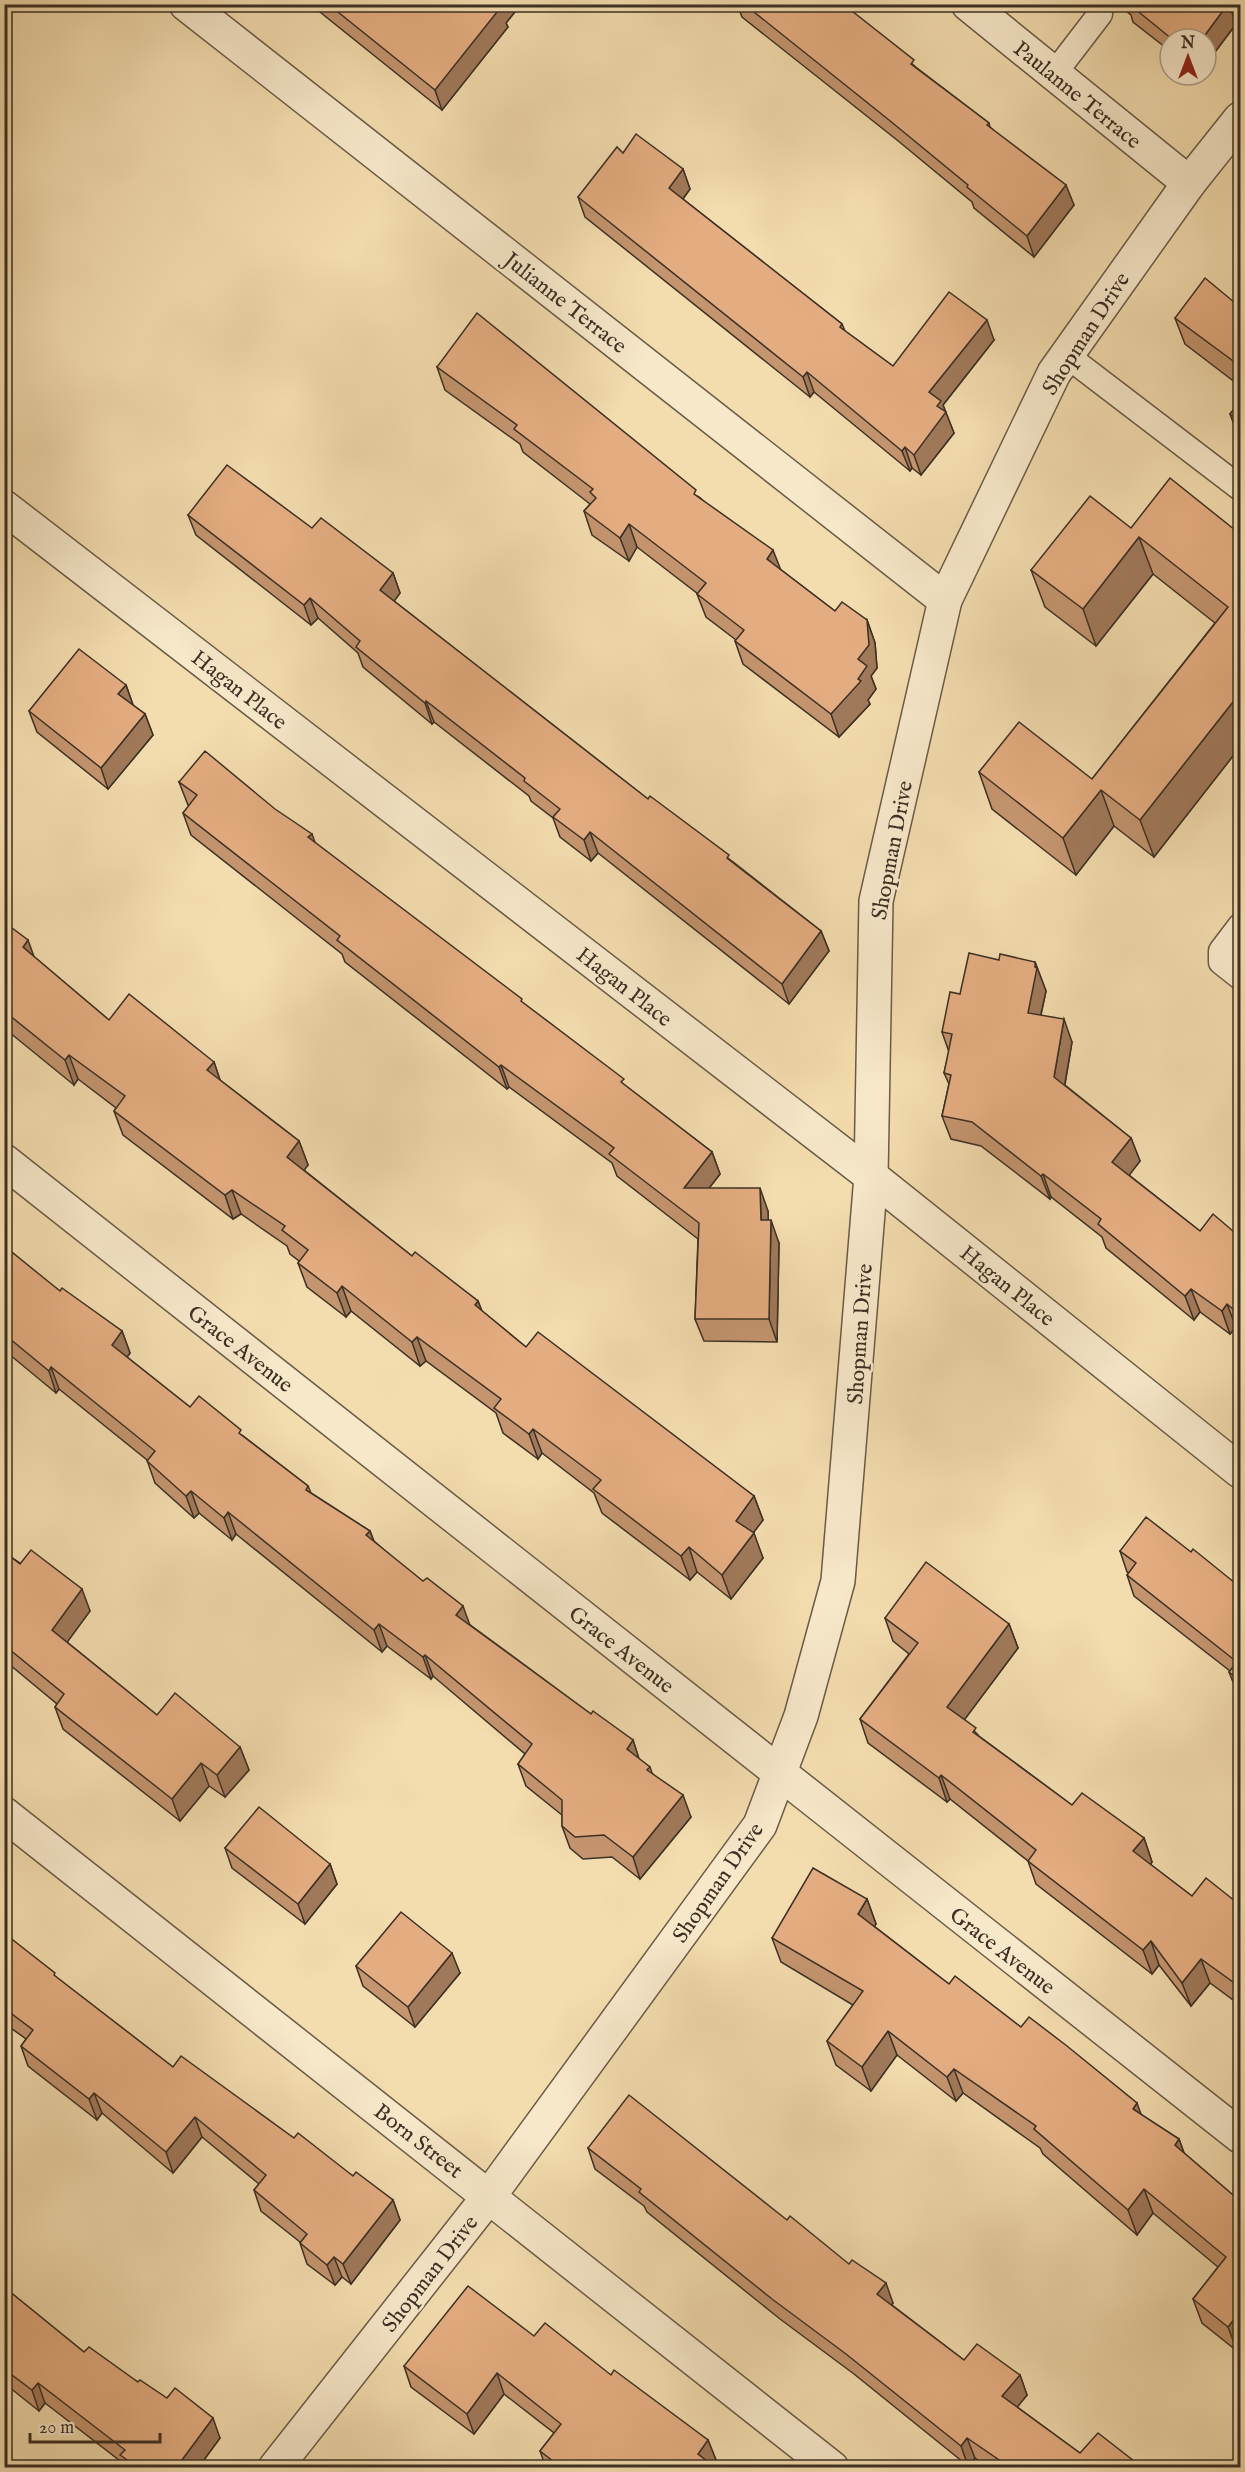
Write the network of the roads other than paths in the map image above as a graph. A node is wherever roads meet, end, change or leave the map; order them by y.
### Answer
1 (186, 4) edge
2 (968, 4) edge
3 (1100, 14) dead end
4 (1054, 74) junction
5 (1240, 119) edge
6 (1189, 183) junction
7 (1066, 355) junction
8 (1240, 488) edge
9 (4, 507) edge
10 (945, 600) junction
11 (1240, 926) edge
12 (1240, 977) edge
13 (4, 1161) edge
14 (871, 1176) junction
15 (1240, 1471) edge
16 (781, 1775) junction
17 (4, 1814) edge
18 (1240, 2136) edge
19 (490, 2195) junction
20 (275, 2468) edge
21 (832, 2468) edge

1 - 10 street, Julianne Terrace
2 - 4 street, Paulanne Terrace
3 - 4 lane
4 - 6 street, Paulanne Terrace
5 - 6 street, Shopman Drive
6 - 7 street, Shopman Drive
7 - 8 lane
7 - 10 street, Shopman Drive
9 - 14 street, Hagan Place
10 - 14 street, Shopman Drive
11 - 12 lane
13 - 16 street, Grace Avenue
14 - 15 street, Hagan Place
14 - 16 street, Shopman Drive
16 - 18 street, Grace Avenue
16 - 19 street, Shopman Drive
17 - 19 street, Born Street
19 - 20 street, Shopman Drive
19 - 21 street, Born Street

